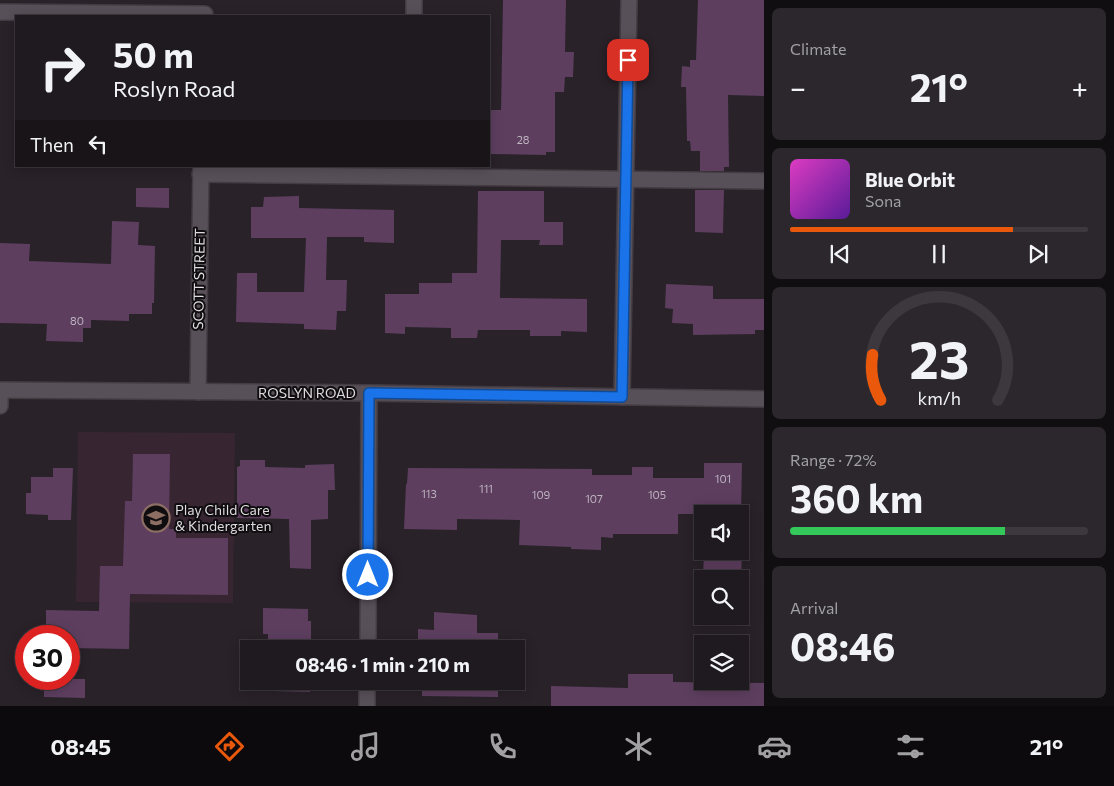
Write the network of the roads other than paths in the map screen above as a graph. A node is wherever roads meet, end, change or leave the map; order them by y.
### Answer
1 (414, 0) edge
2 (629, 0) edge
3 (204, 10) edge
4 (0, 12) edge
5 (414, 15) edge
6 (200, 170) edge
7 (411, 171) edge
8 (626, 179) junction
9 (764, 181) edge
10 (0, 390) edge
11 (198, 392) junction
12 (369, 393) junction
13 (622, 397) junction
14 (764, 399) edge
15 (0, 406) edge
16 (368, 640) edge
17 (367, 690) edge
18 (367, 706) edge

1 - 5 street
2 - 8 street
3 - 4 street
6 - 7 street
6 - 11 street, SCOTT STREET
7 - 8 street
8 - 9 street
8 - 13 street
10 - 11 street, ROSLYN ROAD
10 - 15 street
11 - 12 street, ROSLYN ROAD
12 - 13 street, ROSLYN ROAD
12 - 16 street
13 - 14 street, ROSLYN ROAD
17 - 18 street

